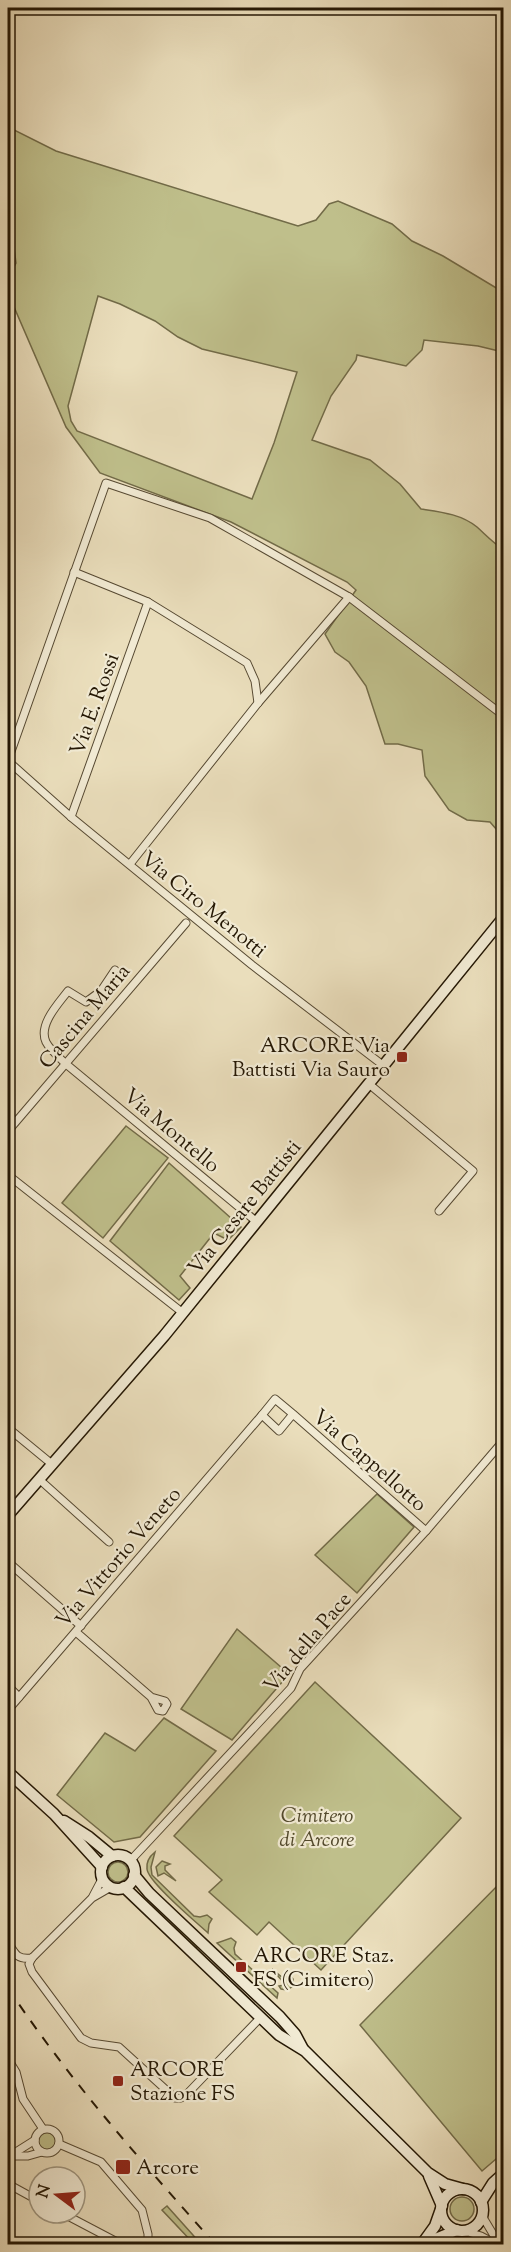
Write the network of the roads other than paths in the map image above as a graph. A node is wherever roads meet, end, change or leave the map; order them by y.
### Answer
1 (74, 572) junction
2 (349, 597) junction
3 (148, 602) junction
4 (258, 703) junction
5 (504, 716) edge
6 (8, 761) edge
7 (71, 817) junction
8 (129, 864) junction
9 (504, 917) edge
10 (186, 922) dead end
11 (115, 970) dead end
12 (66, 1064) junction
13 (384, 1066) junction
14 (369, 1084) junction
15 (8, 1131) edge
16 (8, 1174) edge
17 (439, 1210) dead end
18 (257, 1222) junction
19 (183, 1313) junction
20 (293, 1414) junction
21 (262, 1415) junction
22 (254, 1425) joint
23 (8, 1428) edge
24 (504, 1440) edge
25 (53, 1465) junction
26 (40, 1480) junction
27 (8, 1515) edge
28 (426, 1531) junction
29 (109, 1542) dead end
30 (8, 1562) edge
31 (79, 1629) junction
32 (8, 1686) edge
33 (19, 1697) junction
34 (151, 1697) dead end
35 (8, 1710) edge
36 (8, 1772) edge
37 (54, 1814) junction
38 (112, 1856) junction
39 (130, 1860) junction
40 (102, 1873) junction
41 (134, 1875) junction
42 (111, 1887) junction
43 (124, 1887) junction
44 (92, 1898) junction
45 (8, 1942) edge
46 (32, 1958) junction
47 (261, 2017) junction
48 (305, 2051) junction
49 (8, 2059) edge
50 (43, 2129) junction
51 (35, 2140) junction
52 (59, 2144) junction
53 (42, 2152) junction
54 (9, 2157) edge
55 (428, 2173) junction
56 (504, 2173) edge
57 (493, 2182) junction
58 (8, 2184) edge
59 (465, 2189) junction
60 (27, 2194) edge
61 (482, 2205) junction
62 (442, 2208) junction
63 (85, 2225) edge
64 (461, 2230) junction
65 (121, 2244) edge
66 (148, 2244) edge
67 (422, 2244) edge
68 (498, 2244) edge

1 - 2 street
1 - 3 street
1 - 6 street
2 - 4 street
2 - 5 street
3 - 4 street
3 - 7 street, Via E. Rossi
4 - 8 street
6 - 7 street, Via Ciro Menotti
7 - 8 street, Via Ciro Menotti
8 - 13 street, Via Ciro Menotti
9 - 13 street, Via Cesare Battisti
10 - 12 street, Cascina Maria
11 - 12 street, Via Montello
12 - 15 street, Cascina Maria
12 - 18 street, Via Montello
13 - 14 street, Via Cesare Battisti
14 - 17 street
14 - 18 street, Via Cesare Battisti
16 - 19 street
18 - 19 street, Via Cesare Battisti
19 - 25 street, Via Cesare Battisti
20 - 21 street, Via Cappellotto
20 - 21 street, Via Cappellotto
20 - 28 street, Via Cappellotto
21 - 22 street, Via Cappellotto
22 - 31 street, Via Vittorio Veneto
23 - 25 street
24 - 28 street, Via della Pace
25 - 26 street, Via Cesare Battisti
26 - 27 street, Via Cesare Battisti
26 - 29 street
28 - 39 street, Via della Pace
30 - 31 street
31 - 33 street, Via Vittorio Veneto
31 - 34 street
32 - 33 street
33 - 35 street, Via Vittorio Veneto
36 - 37 street
37 - 38 street
37 - 40 street
38 - 39 street
38 - 40 street
39 - 41 street
40 - 42 street
40 - 44 street
41 - 43 street
41 - 48 street
42 - 43 street
42 - 44 street
43 - 47 street
44 - 46 street
45 - 46 street
46 - 47 street
47 - 48 street
48 - 55 street
49 - 50 street
50 - 51 street
50 - 52 street
51 - 53 street
51 - 54 street
52 - 53 street
52 - 66 street
53 - 54 street
55 - 59 street
55 - 62 street
56 - 57 street
57 - 59 street
57 - 61 street
58 - 60 street
59 - 61 street
59 - 62 street
61 - 64 street
61 - 68 street
62 - 64 street
62 - 67 street
63 - 65 street
64 - 67 street
64 - 68 street

